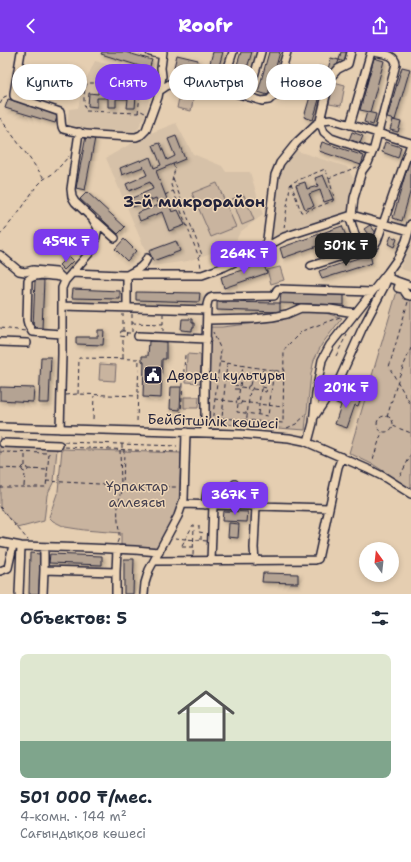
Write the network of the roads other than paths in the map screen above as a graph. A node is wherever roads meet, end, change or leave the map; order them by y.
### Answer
1 (21, 52) edge
2 (150, 52) edge
3 (233, 52) edge
4 (261, 52) edge
5 (287, 52) edge
6 (351, 52) edge
7 (373, 52) edge
8 (162, 54) edge
9 (229, 64) edge
10 (257, 64) edge
11 (161, 68) edge
12 (161, 68) edge
13 (161, 81) edge
14 (258, 99) edge
15 (157, 100) edge
16 (320, 121) junction
17 (350, 125) junction
18 (79, 132) junction
19 (377, 133) junction
20 (411, 144) edge
21 (372, 152) junction
22 (351, 216) junction
23 (92, 218) junction
24 (383, 223) junction
25 (410, 227) edge
26 (115, 238) dead end
27 (266, 247) junction
28 (360, 250) junction
29 (0, 255) edge
30 (148, 258) dead end
31 (394, 264) junction
32 (311, 266) dead end
33 (72, 273) junction
34 (128, 275) junction
35 (388, 278) junction
36 (63, 279) junction
37 (400, 283) junction
38 (411, 286) edge
39 (372, 292) junction
40 (410, 296) edge
41 (62, 306) junction
42 (128, 308) junction
43 (207, 310) junction
44 (355, 313) junction
45 (207, 320) junction
46 (62, 334) junction
47 (138, 336) dead end
48 (207, 339) junction
49 (0, 342) edge
50 (27, 343) dead end
51 (310, 417) junction
52 (0, 427) edge
53 (60, 429) junction
54 (186, 432) junction
55 (206, 433) junction
56 (308, 442) junction
57 (3, 443) dead end
58 (60, 445) road end
59 (342, 458) junction
60 (235, 484) dead end
61 (235, 494) junction
62 (411, 494) edge
63 (182, 504) junction
64 (209, 505) junction
65 (234, 505) junction
66 (259, 506) junction
67 (329, 508) junction
68 (0, 542) edge
69 (13, 544) junction
70 (21, 546) junction
71 (43, 547) junction
72 (117, 549) junction
73 (159, 552) junction
74 (154, 561) junction
75 (211, 561) junction
76 (255, 561) junction
77 (44, 570) junction
78 (0, 571) edge
79 (116, 572) junction
80 (19, 594) edge
81 (43, 594) edge
82 (116, 594) edge
83 (144, 594) edge

1 - 18 street
2 - 8 street
3 - 9 street
4 - 10 street
5 - 14 street
6 - 16 street
7 - 17 street
7 - 19 street
8 - 12 street
11 - 13 street
15 - 18 street
16 - 17 street
16 - 21 street
16 - 27 street
17 - 19 street
18 - 23 street
19 - 20 street
19 - 21 street
20 - 24 street
21 - 22 street
22 - 24 street
22 - 27 street
22 - 28 street
23 - 26 street
23 - 33 street
24 - 25 street
24 - 28 street
25 - 31 street
27 - 34 street
28 - 32 street
29 - 36 street
30 - 34 street
31 - 35 street
31 - 39 street
33 - 34 street
33 - 36 street
34 - 42 street
35 - 37 street
35 - 51 street
36 - 41 street
36 - 46 street
37 - 38 street
37 - 40 street
39 - 43 street
39 - 44 street
41 - 42 street
41 - 46 street
42 - 43 street
43 - 45 street
44 - 45 street
44 - 51 street
45 - 48 street
46 - 53 street
47 - 48 street
48 - 55 street
49 - 50 street
51 - 56 street
52 - 53 street, Бейбітшілік көшесі
53 - 54 street, Бейбітшілік көшесі
54 - 55 street, Бейбітшілік көшесі
54 - 63 street
55 - 56 street, Бейбітшілік көшесі
56 - 59 street, Бейбітшілік көшесі
57 - 58 street
59 - 62 street, Бейбітшілік көшесі
59 - 67 street
60 - 61 street
61 - 64 street
61 - 65 street
61 - 66 street
63 - 64 street
63 - 73 street
64 - 65 street
64 - 75 street
65 - 66 street
66 - 67 street
66 - 76 street
67 - 76 street
68 - 69 street
69 - 70 street
69 - 78 street
70 - 71 street
70 - 80 street
71 - 72 street
71 - 77 street
72 - 73 street
72 - 79 street
73 - 74 street
74 - 75 street
74 - 83 street
75 - 76 street
77 - 79 street
77 - 81 street
79 - 82 street

